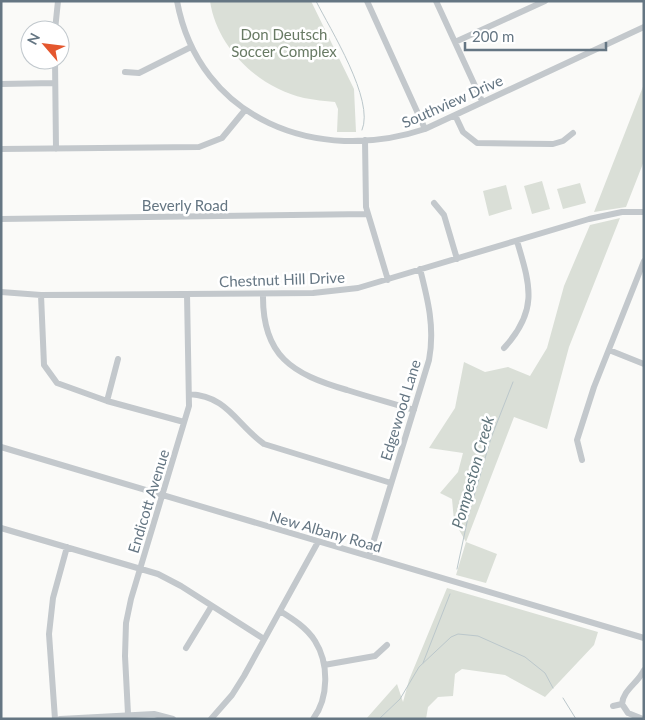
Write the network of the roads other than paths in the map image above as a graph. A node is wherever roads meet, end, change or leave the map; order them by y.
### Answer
1 (58, 1) edge
2 (176, 1) edge
3 (367, 1) edge
4 (436, 1) edge
5 (545, 1) edge
6 (56, 20) edge
7 (644, 27) edge
8 (455, 42) junction
9 (191, 47) junction
10 (55, 70) edge
11 (124, 72) dead end
12 (55, 83) junction
13 (1, 84) edge
14 (482, 101) junction
15 (245, 110) junction
16 (455, 115) junction
17 (425, 129) junction
18 (572, 133) dead end
19 (365, 140) junction
20 (56, 149) junction
21 (1, 150) edge
22 (434, 203) dead end
23 (644, 212) edge
24 (368, 214) junction
25 (1, 219) edge
26 (518, 241) junction
27 (458, 259) junction
28 (644, 261) edge
29 (420, 269) junction
30 (642, 274) edge
31 (388, 280) junction
32 (1, 292) edge
33 (187, 294) junction
34 (263, 294) junction
35 (41, 295) junction
36 (504, 348) dead end
37 (609, 350) junction
38 (118, 359) dead end
39 (644, 364) edge
40 (189, 394) junction
41 (106, 401) junction
42 (414, 410) junction
43 (184, 422) junction
44 (1, 448) edge
45 (582, 460) dead end
46 (391, 484) junction
47 (162, 496) junction
48 (1, 528) edge
49 (318, 542) junction
50 (66, 547) junction
51 (369, 556) junction
52 (140, 569) junction
53 (211, 607) junction
54 (280, 611) junction
55 (644, 638) edge
56 (264, 639) junction
57 (387, 645) dead end
58 (186, 648) dead end
59 (324, 665) junction
60 (644, 670) edge
61 (622, 704) junction
62 (614, 706) dead end
63 (128, 714) junction
64 (55, 719) edge
65 (60, 719) edge
66 (173, 719) edge
67 (211, 719) edge
68 (313, 719) edge
69 (643, 719) edge

1 - 6 street
2 - 9 street, Southview Drive
3 - 17 street
4 - 8 street
5 - 8 street
7 - 14 street, Southview Drive
8 - 14 street
9 - 11 street
9 - 15 street, Southview Drive
10 - 12 street
12 - 13 street
12 - 20 street
14 - 16 street, Southview Drive
15 - 19 street, Southview Drive
15 - 20 street
16 - 17 street, Southview Drive
16 - 18 street
17 - 19 street, Southview Drive
19 - 24 street
20 - 21 street
22 - 27 street
23 - 26 street, Chestnut Hill Drive
24 - 25 street, Beverly Road
24 - 31 street
26 - 27 street, Chestnut Hill Drive
26 - 36 street
27 - 29 street, Chestnut Hill Drive
28 - 30 street
29 - 31 street, Chestnut Hill Drive
29 - 42 street, Edgewood Lane
30 - 37 street
31 - 34 street, Chestnut Hill Drive
32 - 35 street, Chestnut Hill Drive
33 - 34 street, Chestnut Hill Drive
33 - 35 street, Chestnut Hill Drive
33 - 40 street, Endicott Avenue
34 - 42 street
35 - 41 street
37 - 39 street
37 - 45 street
38 - 41 street
40 - 43 street, Endicott Avenue
40 - 46 street
41 - 43 street
42 - 46 street, Edgewood Lane
43 - 47 street, Endicott Avenue
44 - 47 street, New Albany Road
46 - 51 street, Edgewood Lane
47 - 49 street, New Albany Road
47 - 52 street, Endicott Avenue
48 - 50 street
49 - 51 street, New Albany Road
49 - 54 street
50 - 52 street
50 - 64 street
51 - 55 street, New Albany Road
52 - 53 street
52 - 63 street, Endicott Avenue
53 - 56 street
53 - 58 street
54 - 56 street
54 - 59 street
56 - 67 street
57 - 59 street
59 - 68 street
60 - 61 street
61 - 62 street
61 - 69 street
63 - 65 street
63 - 66 street

